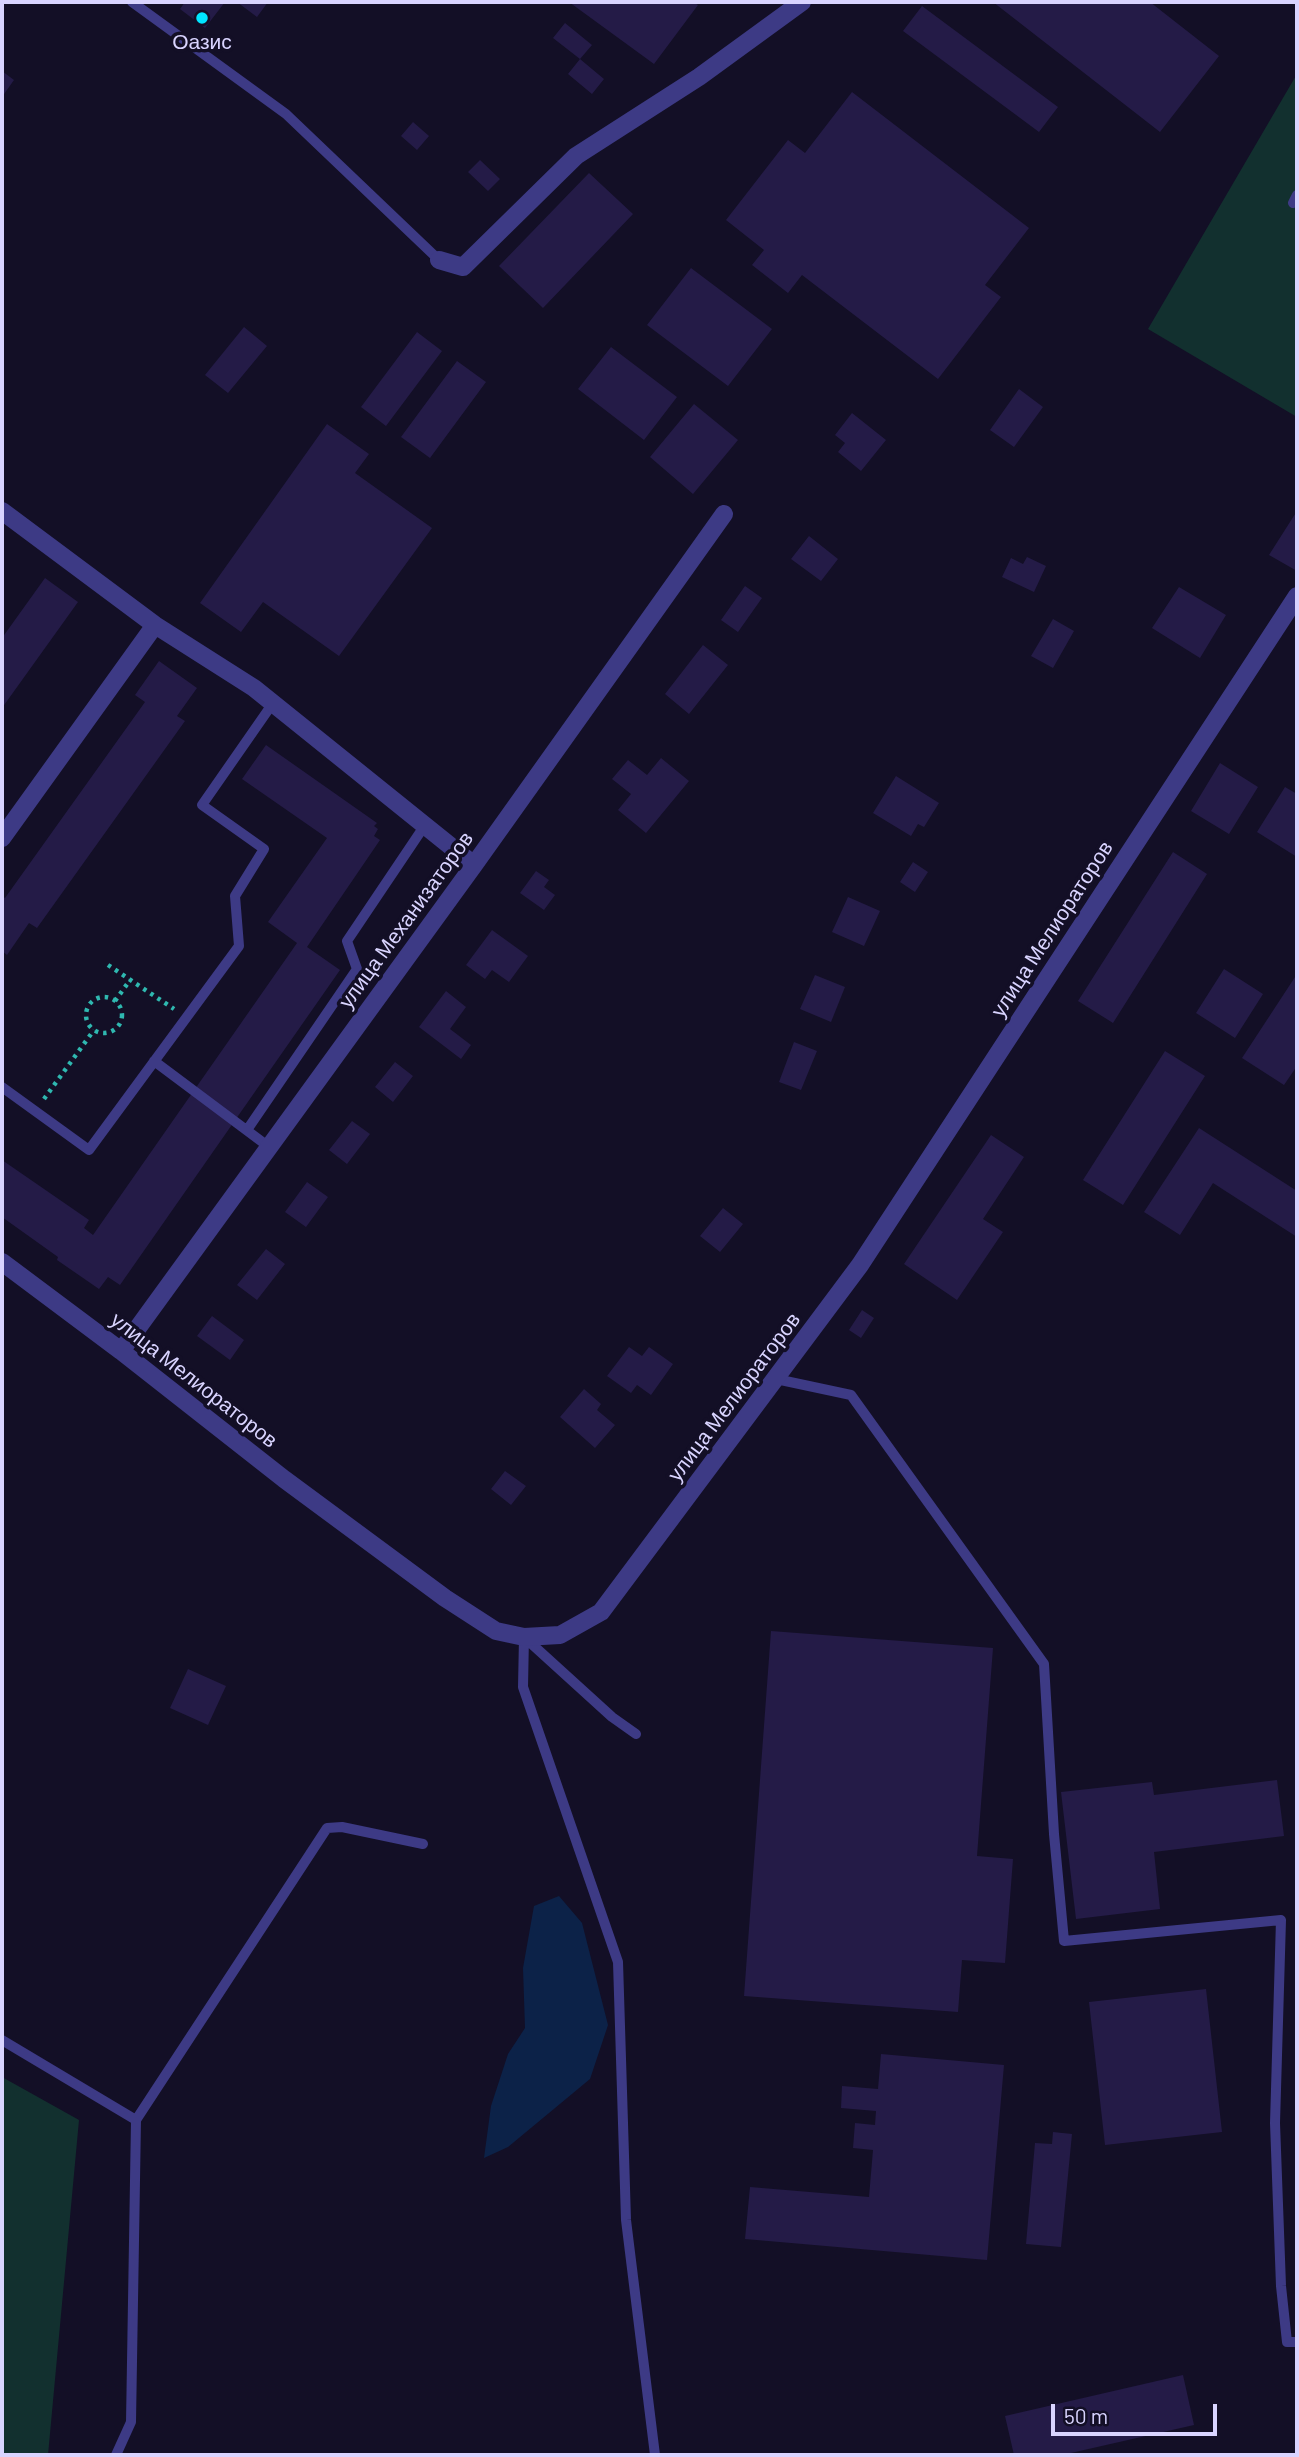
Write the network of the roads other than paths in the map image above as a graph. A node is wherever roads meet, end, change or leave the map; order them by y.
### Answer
1 (132, 2) edge
2 (802, 2) edge
3 (439, 260) joint
4 (2, 512) edge
5 (724, 513) dead end
6 (1297, 596) edge
7 (155, 625) junction
8 (273, 703) junction
9 (425, 825) junction
10 (2, 838) edge
11 (474, 864) junction
12 (154, 1061) junction
13 (2, 1087) edge
14 (247, 1130) junction
15 (270, 1147) junction
16 (2, 1262) edge
17 (121, 1351) junction
18 (776, 1379) junction
19 (524, 1637) junction
20 (636, 1734) dead end
21 (424, 1844) dead end
22 (2, 2040) edge
23 (136, 2120) junction
24 (1297, 2342) edge
25 (116, 2455) edge
26 (655, 2455) edge

1 - 3 lane
2 - 3 street
4 - 7 street
5 - 11 street, улица Механизаторов
6 - 18 street, улица Мелиораторов
7 - 8 street
7 - 10 street
8 - 9 street
8 - 12 lane
9 - 11 street
9 - 14 lane
11 - 15 street, улица Механизаторов
12 - 13 lane
12 - 14 lane
14 - 15 lane
15 - 17 street, улица Механизаторов
16 - 17 street, улица Мелиораторов
17 - 19 street, улица Мелиораторов
18 - 19 street, улица Мелиораторов
18 - 24 lane
19 - 20 lane
19 - 26 lane
21 - 23 lane
22 - 23 lane
23 - 25 lane

